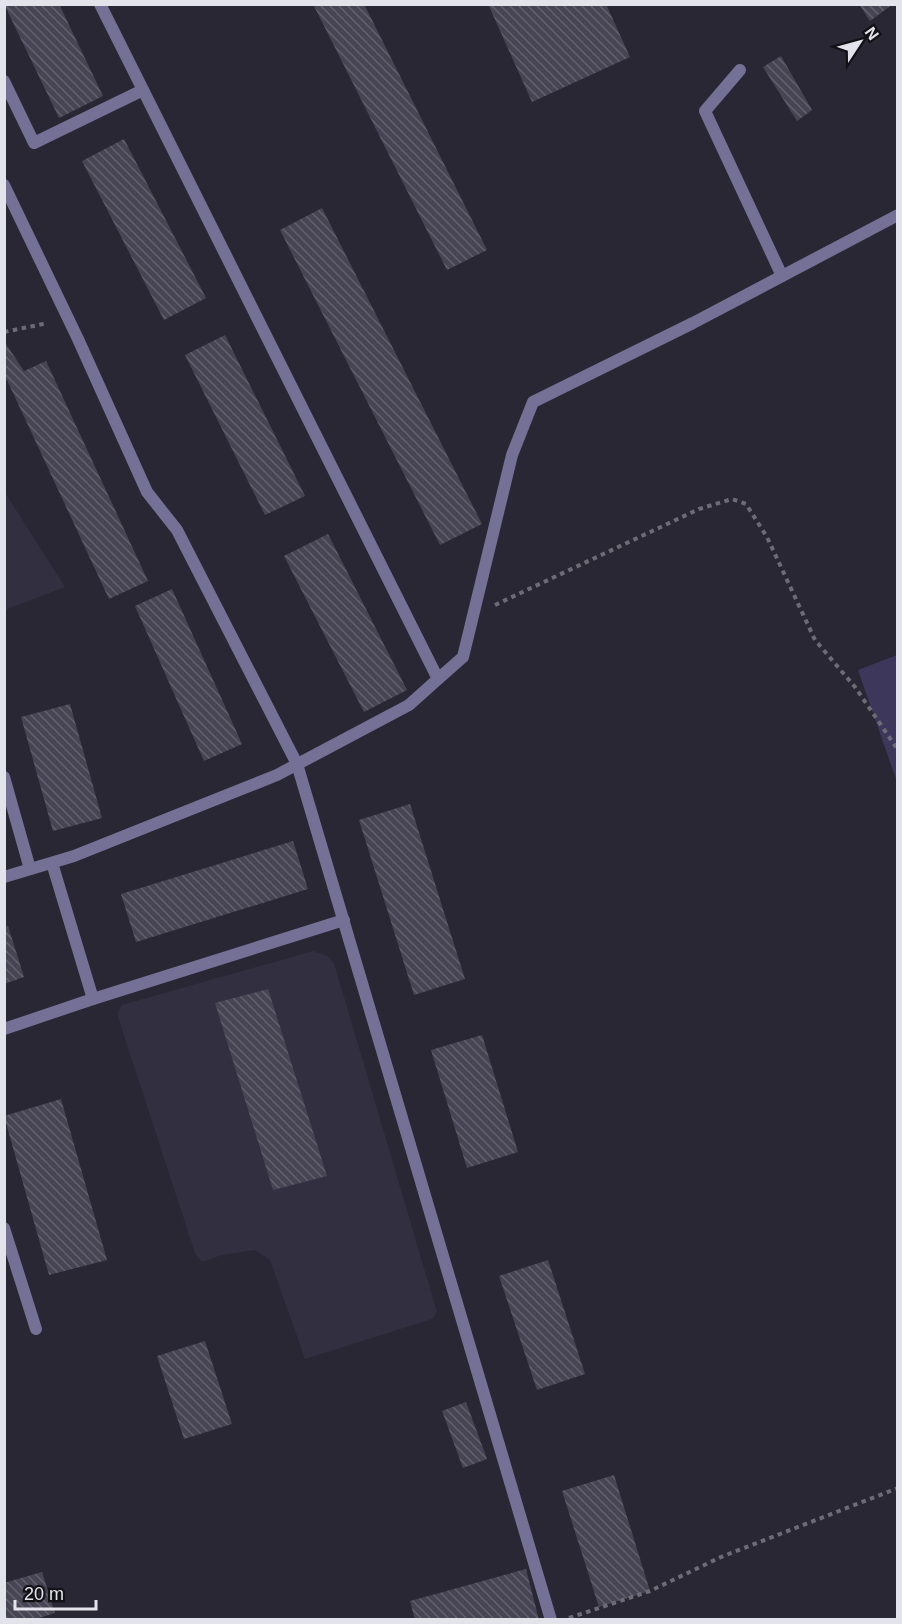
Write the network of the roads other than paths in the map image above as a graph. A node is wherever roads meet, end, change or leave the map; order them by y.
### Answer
1 (100, 4) edge
2 (740, 70) dead end
3 (4, 81) edge
4 (143, 90) junction
5 (4, 185) edge
6 (897, 215) edge
7 (782, 276) junction
8 (438, 679) junction
9 (297, 764) junction
10 (4, 777) edge
11 (52, 863) junction
12 (30, 869) junction
13 (4, 877) edge
14 (344, 920) junction
15 (93, 999) junction
16 (4, 1029) edge
17 (4, 1228) edge
18 (36, 1329) dead end
19 (551, 1620) edge

1 - 4 street
2 - 7 street
3 - 4 street
4 - 8 street
5 - 9 street
6 - 7 street
7 - 8 street
8 - 9 street
9 - 11 street
9 - 14 street
10 - 12 street
11 - 12 street
11 - 15 street
12 - 13 street
14 - 15 street
14 - 19 street
15 - 16 street
17 - 18 street

